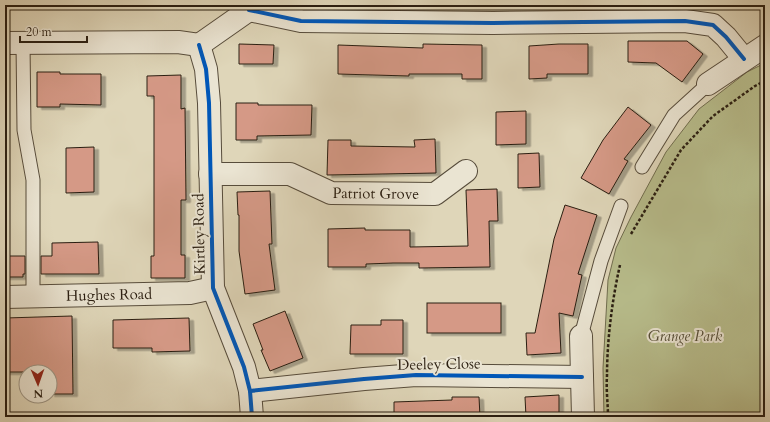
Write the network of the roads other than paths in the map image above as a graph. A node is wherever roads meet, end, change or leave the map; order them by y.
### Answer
1 (249, 8) edge
2 (684, 13) edge
3 (14, 43) edge
4 (199, 45) junction
5 (765, 46) edge
6 (744, 59) junction
7 (708, 84) joint
8 (642, 167) dead end
9 (466, 171) dead end
10 (210, 174) junction
11 (621, 206) dead end
12 (213, 288) junction
13 (5, 297) edge
14 (33, 297) junction
15 (581, 336) joint
16 (582, 377) junction
17 (250, 392) junction
18 (252, 417) edge
19 (583, 417) edge

1 - 2 street
1 - 4 street
2 - 6 street
3 - 4 street
3 - 14 lane
4 - 10 street, Kirtley Road
5 - 6 street
6 - 7 street
7 - 8 lane
9 - 10 street, Patriot Grove
10 - 12 street, Kirtley Road
11 - 15 lane
12 - 14 street, Hughes Road
12 - 17 street, Kirtley Road
13 - 14 street, Hughes Road
15 - 16 street
16 - 17 street, Deeley Close
16 - 19 street
17 - 18 street, Kirtley Road

